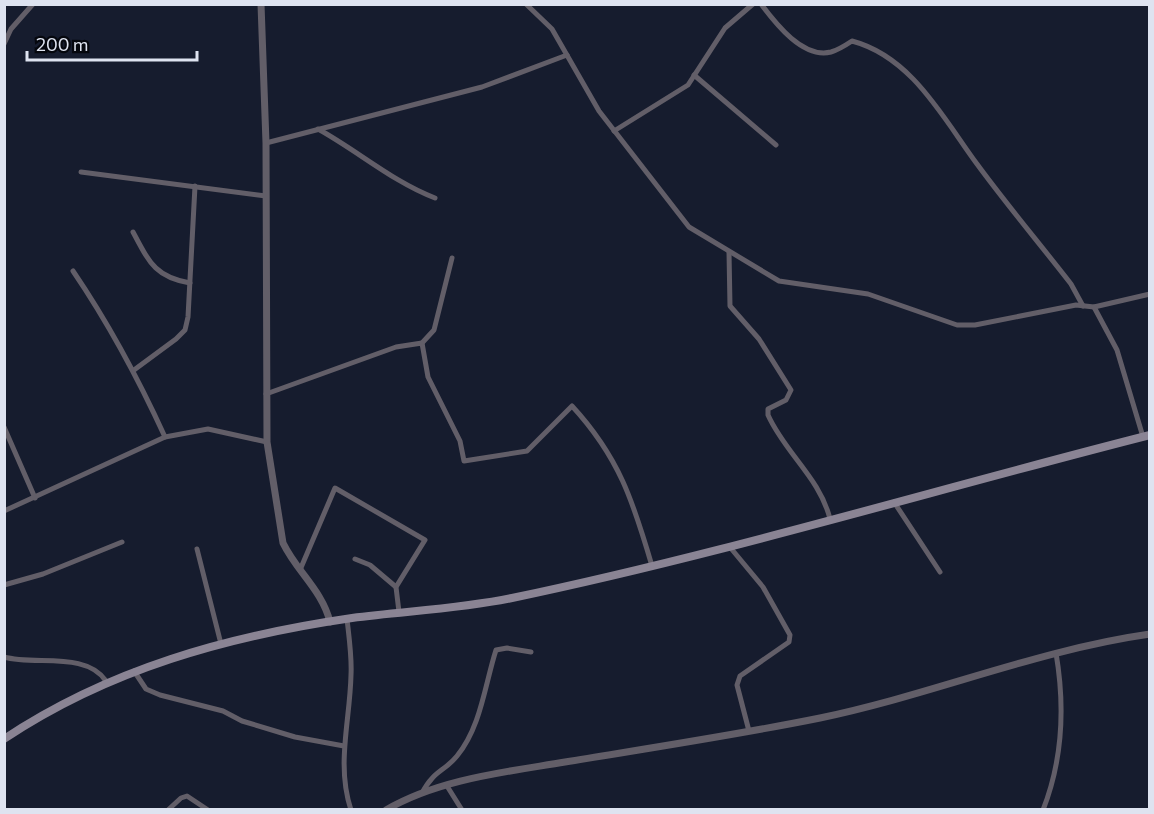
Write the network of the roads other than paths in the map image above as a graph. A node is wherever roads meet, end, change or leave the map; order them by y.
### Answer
1 (33, 4) edge
2 (261, 4) edge
3 (526, 4) edge
4 (753, 4) edge
5 (761, 4) edge
6 (4, 44) edge
7 (567, 55) junction
8 (694, 75) junction
9 (318, 129) junction
10 (614, 131) junction
11 (266, 142) junction
12 (776, 145) dead end
13 (81, 172) dead end
14 (195, 186) junction
15 (266, 196) junction
16 (435, 198) dead end
17 (133, 232) dead end
18 (729, 252) junction
19 (452, 258) dead end
20 (73, 271) dead end
21 (190, 283) junction
22 (1149, 294) edge
23 (1083, 306) junction
24 (1094, 307) junction
25 (422, 343) junction
26 (134, 370) junction
27 (266, 394) junction
28 (4, 427) edge
29 (1146, 436) edge
30 (165, 437) junction
31 (267, 442) junction
32 (34, 498) junction
33 (894, 502) junction
34 (4, 511) edge
35 (830, 519) junction
36 (122, 542) dead end
37 (729, 546) junction
38 (197, 549) dead end
39 (355, 559) dead end
40 (652, 566) junction
41 (300, 570) junction
42 (939, 572) dead end
43 (4, 585) edge
44 (396, 586) junction
45 (399, 612) junction
46 (347, 619) junction
47 (330, 622) junction
48 (1149, 634) edge
49 (221, 644) junction
50 (531, 652) dead end
51 (1056, 653) junction
52 (4, 657) edge
53 (134, 671) junction
54 (106, 681) junction
55 (749, 731) junction
56 (5, 737) edge
57 (344, 746) junction
58 (447, 786) junction
59 (422, 793) junction
60 (168, 810) edge
61 (208, 810) edge
62 (351, 810) edge
63 (386, 810) edge
64 (462, 810) edge
65 (1042, 810) edge

1 - 6 street
2 - 11 street
3 - 7 street
4 - 8 street
5 - 23 street
7 - 9 street
7 - 10 street
8 - 10 street
8 - 12 street
9 - 11 street
9 - 16 street
10 - 18 street
11 - 15 street
13 - 14 street
14 - 15 street
14 - 21 street
15 - 27 street
17 - 21 street
18 - 23 street
18 - 35 street
19 - 25 street
20 - 26 street
21 - 26 street
22 - 24 street
23 - 24 street
24 - 29 street
25 - 27 street
25 - 40 street
26 - 30 street
27 - 31 street
28 - 32 street
29 - 33 main road
30 - 31 street
30 - 32 street
31 - 41 street
32 - 34 street
33 - 35 main road
33 - 42 street
35 - 37 main road
36 - 43 street
37 - 40 main road
37 - 55 street
38 - 49 street
39 - 44 street
40 - 45 main road
41 - 44 street
41 - 47 street
44 - 45 street
45 - 46 main road
46 - 47 main road
46 - 57 street
47 - 49 main road
48 - 51 street
49 - 53 main road
50 - 59 street
51 - 55 street
51 - 65 street
52 - 54 street
53 - 54 main road
53 - 57 street
54 - 56 main road
55 - 58 street
57 - 62 street
58 - 59 street
58 - 64 street
59 - 63 street
60 - 61 street

